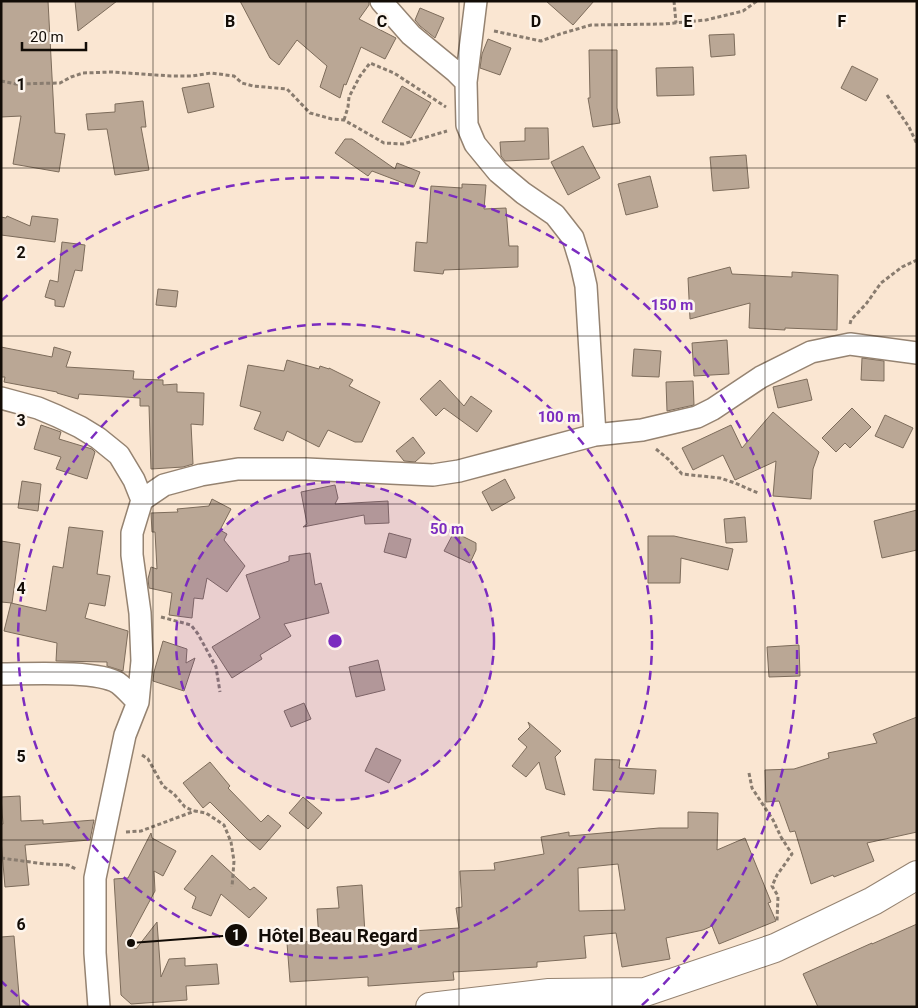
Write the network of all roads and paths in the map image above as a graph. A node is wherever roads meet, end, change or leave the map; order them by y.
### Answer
1 (381, 1) edge
2 (476, 1) edge
3 (674, 1) edge
4 (757, 1) edge
5 (676, 23) junction
6 (473, 27) junction
7 (1, 81) edge
8 (466, 82) junction
9 (887, 95) dead end
10 (344, 120) junction
11 (467, 125) junction
12 (917, 144) edge
13 (917, 260) edge
14 (850, 344) junction
15 (917, 353) edge
16 (1, 398) edge
17 (642, 430) junction
18 (595, 435) junction
19 (758, 493) dead end
20 (142, 500) junction
21 (140, 614) junction
22 (1, 674) edge
23 (220, 692) dead end
24 (138, 702) junction
25 (125, 735) junction
26 (749, 773) dead end
27 (195, 811) junction
28 (105, 832) junction
29 (1, 858) edge
30 (917, 875) edge
31 (95, 878) junction
32 (232, 887) dead end
33 (775, 948) junction
34 (652, 1000) edge
35 (99, 1007) edge
36 (430, 1007) edge

1 - 8 street
2 - 6 street
3 - 5 path
4 - 5 path
5 - 6 path
6 - 8 street
7 - 10 path
8 - 11 street
9 - 12 path
10 - 11 path
10 - 11 path
11 - 18 street
13 - 14 path
14 - 15 street
14 - 17 street
16 - 20 street
17 - 18 street
17 - 19 path
18 - 20 street
20 - 21 street
21 - 23 path
21 - 24 street
22 - 24 street
24 - 25 street
25 - 27 path
25 - 28 street
26 - 33 path
27 - 28 path
27 - 32 path
28 - 31 street
29 - 31 path
30 - 33 main road
31 - 35 street
33 - 34 main road
34 - 36 main road

